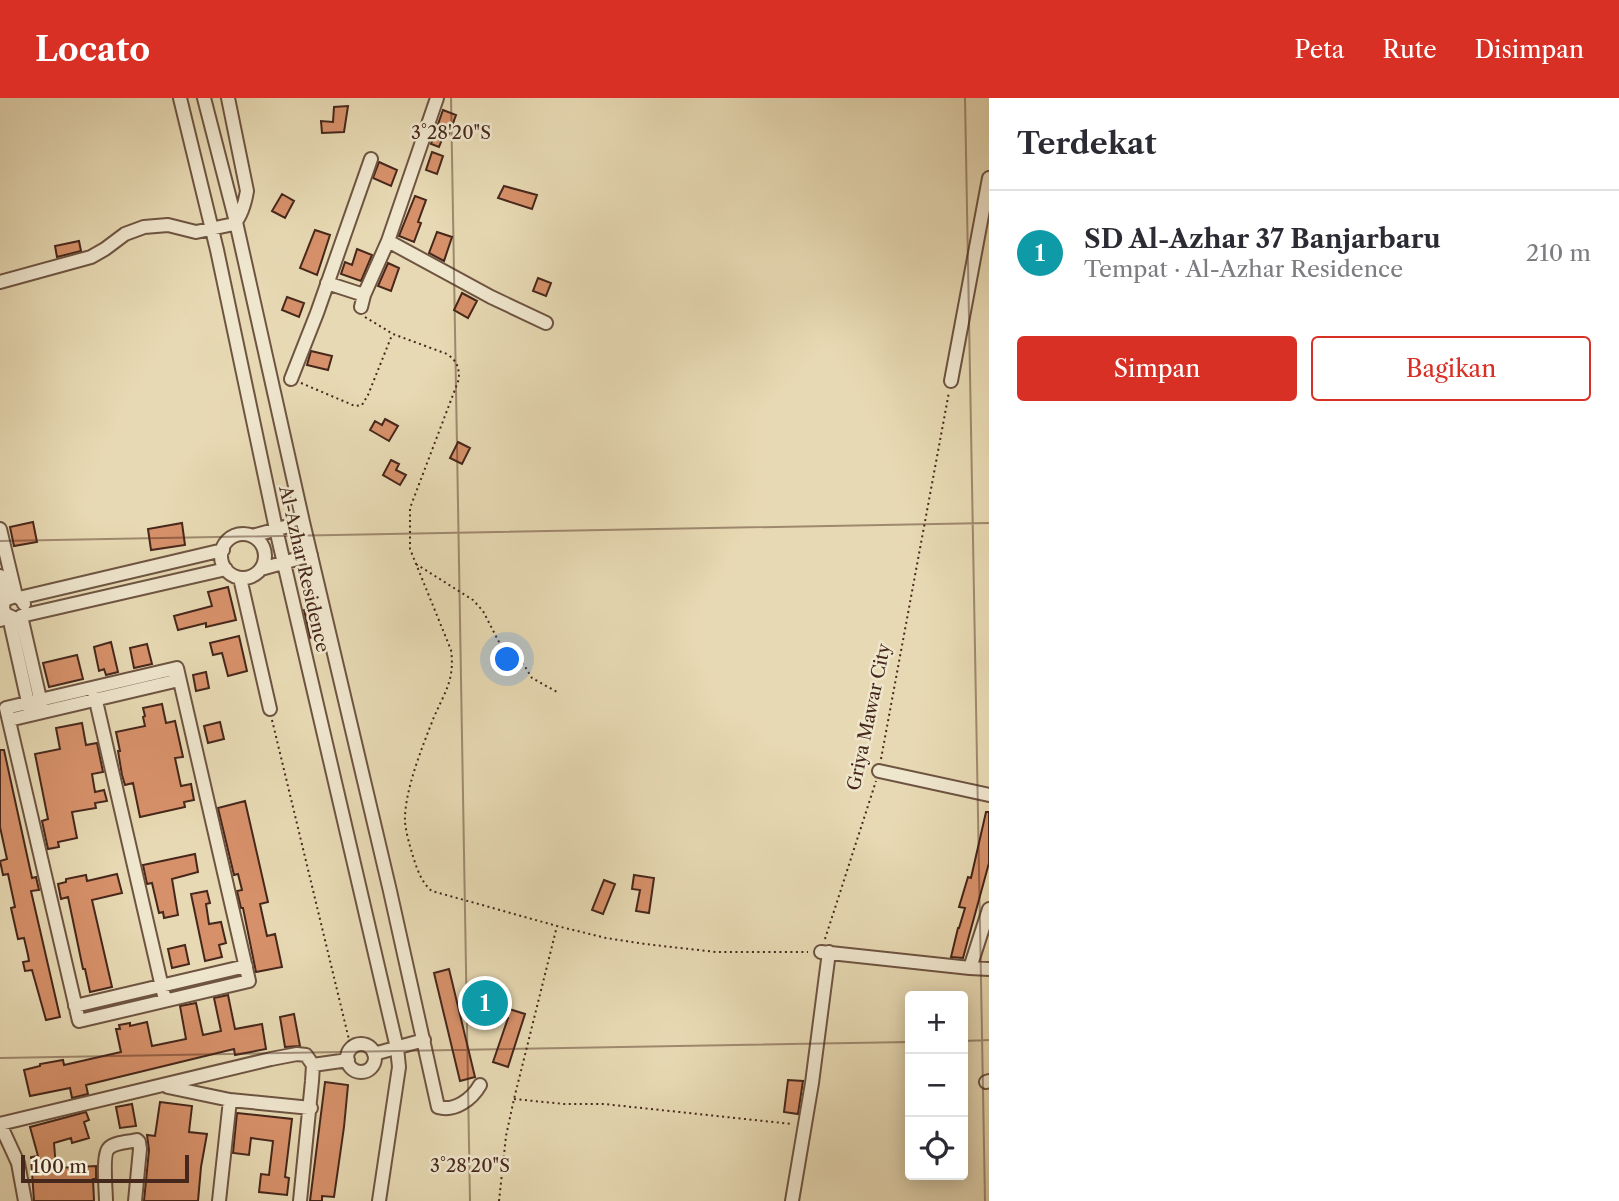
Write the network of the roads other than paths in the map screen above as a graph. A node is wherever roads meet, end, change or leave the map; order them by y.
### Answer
1 (180, 98) edge
2 (204, 98) edge
3 (228, 98) edge
4 (437, 98) edge
5 (371, 159) dead end
6 (989, 178) edge
7 (236, 222) junction
8 (211, 230) junction
9 (388, 241) junction
10 (240, 244) junction
11 (216, 250) junction
12 (0, 282) edge
13 (327, 283) junction
14 (546, 323) dead end
15 (291, 379) road end
16 (951, 381) road end
17 (303, 522) junction
18 (0, 529) edge
19 (276, 529) junction
20 (252, 536) junction
21 (223, 550) junction
22 (311, 555) junction
23 (187, 558) junction
24 (285, 562) junction
25 (226, 569) junction
26 (261, 569) junction
27 (0, 576) edge
28 (191, 577) junction
29 (240, 578) junction
30 (9, 599) edge
31 (10, 618) edge
32 (94, 694) junction
33 (36, 707) junction
34 (270, 709) road end
35 (879, 771) road end
36 (989, 795) edge
37 (989, 909) edge
38 (246, 966) junction
39 (970, 968) junction
40 (989, 968) edge
41 (162, 986) junction
42 (165, 1000) junction
43 (75, 1006) junction
44 (424, 1040) junction
45 (397, 1048) junction
46 (374, 1054) junction
47 (349, 1055) junction
48 (313, 1065) junction
49 (161, 1085) junction
50 (480, 1085) dead end
51 (230, 1100) junction
52 (311, 1108) junction
53 (0, 1124) edge
54 (25, 1201) edge
55 (106, 1201) edge
56 (135, 1201) edge
57 (219, 1201) edge
58 (300, 1201) edge
59 (379, 1201) edge
60 (792, 1201) edge

1 - 8 street, Al-Azhar Residence
2 - 7 street, Al-Azhar Residence
3 - 7 street
4 - 9 street
5 - 13 street
6 - 16 street
7 - 8 street
7 - 10 street, Al-Azhar Residence
8 - 11 street, Al-Azhar Residence
8 - 12 street
9 - 13 street
9 - 14 street
10 - 11 street
10 - 17 street, Al-Azhar Residence
11 - 19 street, Al-Azhar Residence
13 - 15 street
17 - 19 street
17 - 22 street, Al-Azhar Residence
18 - 30 street
19 - 20 street
19 - 24 street, Al-Azhar Residence
20 - 21 street
20 - 26 street
21 - 23 street
21 - 25 street
22 - 24 street
22 - 44 street, Al-Azhar Residence
23 - 28 street
23 - 30 street
24 - 26 street
24 - 45 street, Al-Azhar Residence
25 - 28 street
25 - 29 street
26 - 29 street
27 - 30 street
28 - 31 street
29 - 34 street
30 - 31 street
30 - 31 street
31 - 33 street
32 - 33 street
32 - 38 street
32 - 41 street
33 - 43 street
35 - 36 street
37 - 39 street
38 - 41 street
38 - 42 street
39 - 40 street
39 - 60 street
41 - 42 street
41 - 43 street
42 - 43 street
44 - 45 street
44 - 50 street, Al-Azhar Residence
45 - 46 street
45 - 59 street, Al-Azhar Residence
46 - 47 street
46 - 47 street
47 - 48 street
48 - 49 street
48 - 52 street
49 - 51 street
49 - 53 street
51 - 52 street
51 - 57 street
52 - 58 street
53 - 54 street
55 - 56 street

